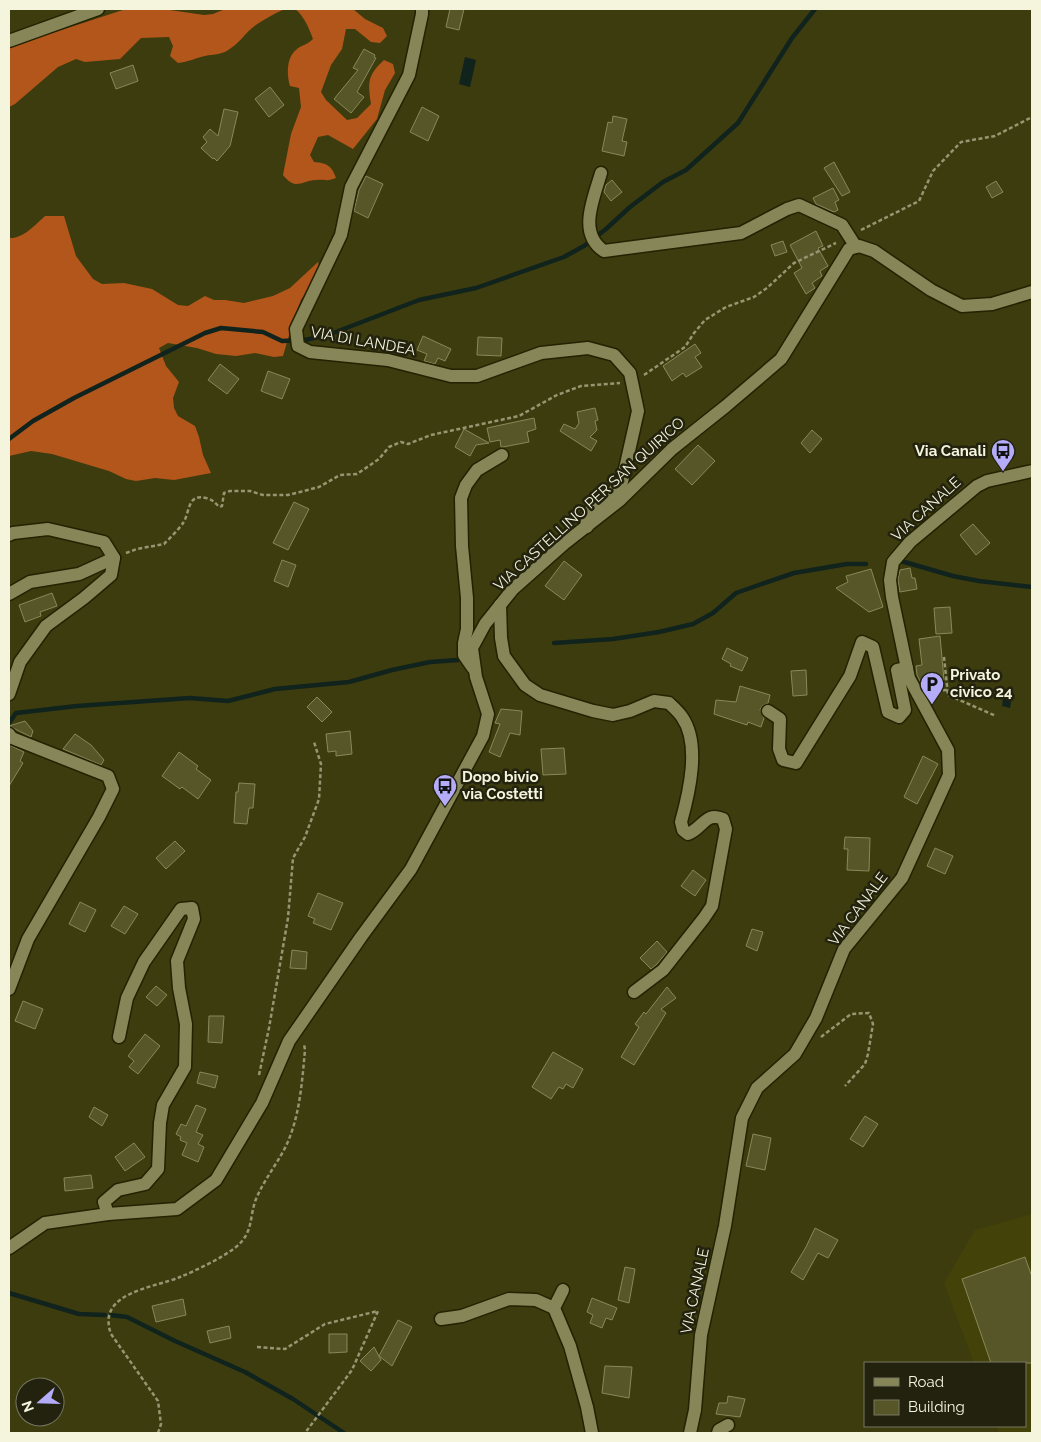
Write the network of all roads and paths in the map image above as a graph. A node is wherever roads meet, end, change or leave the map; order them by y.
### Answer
1 (98, 9) edge
2 (422, 9) edge
3 (9, 41) edge
4 (1032, 117) edge
5 (601, 173) dead end
6 (853, 241) junction
7 (1032, 292) edge
8 (632, 381) junction
9 (502, 455) dead end
10 (1032, 471) edge
11 (587, 527) junction
12 (9, 535) edge
13 (114, 558) junction
14 (9, 594) edge
15 (500, 605) junction
16 (944, 657) dead end
17 (907, 668) junction
18 (475, 670) junction
19 (9, 694) edge
20 (768, 711) dead end
21 (996, 716) dead end
22 (9, 734) edge
23 (314, 742) dead end
24 (9, 990) edge
25 (634, 992) dead end
26 (300, 1026) junction
27 (119, 1037) dead end
28 (820, 1038) dead end
29 (258, 1081) dead end
30 (845, 1086) dead end
31 (108, 1214) junction
32 (9, 1248) edge
33 (563, 1290) dead end
34 (554, 1308) junction
35 (441, 1318) dead end
36 (257, 1347) dead end
37 (728, 1425) dead end
38 (158, 1433) edge
39 (305, 1433) edge
40 (592, 1433) edge
41 (690, 1433) edge
42 (718, 1433) edge

1 - 3 street
2 - 8 street, VIA DI LANDEA
4 - 6 path
5 - 6 street
6 - 7 street
6 - 8 path
6 - 11 street, VIA CASTELLINO PER SAN QUIRICO
8 - 11 street, VIA DI LANDEA
8 - 13 path
9 - 18 street
10 - 17 street, VIA CANALE
11 - 15 street, VIA CASTELLINO PER SAN QUIRICO
12 - 13 street
13 - 14 street
13 - 19 street
15 - 18 street, VIA CASTELLINO PER SAN QUIRICO
15 - 25 street
16 - 21 path
17 - 20 street
17 - 41 street, VIA CANALE
18 - 26 street, VIA CASTELLINO PER SAN QUIRICO
22 - 24 street
23 - 29 path
26 - 31 street, VIA CASTELLINO PER SAN QUIRICO
26 - 38 path
27 - 31 street
28 - 30 path
31 - 32 street, VIA CASTELLINO PER SAN QUIRICO
33 - 34 street
34 - 35 street
34 - 40 street
36 - 39 path
37 - 42 street

